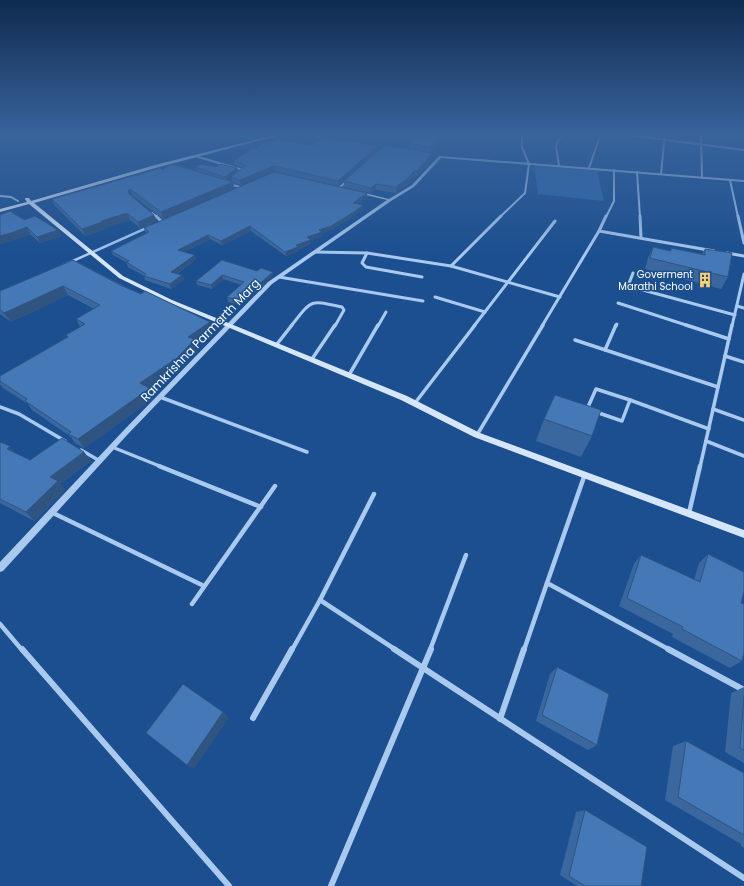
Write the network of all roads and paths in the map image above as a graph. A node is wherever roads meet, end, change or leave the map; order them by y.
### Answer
1 (114, 174) edge
2 (127, 174) edge
3 (424, 174) edge
4 (528, 174) edge
5 (614, 174) edge
6 (637, 174) edge
7 (665, 174) edge
8 (702, 174) edge
9 (353, 175) edge
10 (232, 178) edge
11 (702, 178) junction
12 (730, 180) junction
13 (744, 181) edge
14 (247, 184) edge
15 (332, 186) edge
16 (240, 188) junction
17 (339, 188) junction
18 (346, 190) edge
19 (233, 191) edge
20 (354, 191) edge
21 (0, 196) edge
22 (29, 200) junction
23 (390, 200) junction
24 (18, 201) junction
25 (0, 206) edge
26 (148, 210) edge
27 (0, 211) edge
28 (169, 218) edge
29 (555, 221) dead end
30 (162, 222) junction
31 (599, 231) junction
32 (641, 238) junction
33 (744, 243) edge
34 (715, 251) edge
35 (315, 252) junction
36 (722, 252) edge
37 (90, 253) junction
38 (367, 253) junction
39 (744, 256) edge
40 (63, 265) edge
41 (451, 266) junction
42 (634, 272) dead end
43 (744, 274) edge
44 (279, 277) junction
45 (422, 277) dead end
46 (508, 282) junction
47 (435, 297) dead end
48 (560, 297) junction
49 (423, 301) dead end
50 (618, 303) dead end
51 (737, 306) junction
52 (744, 308) edge
53 (386, 312) dead end
54 (485, 312) junction
55 (735, 315) junction
56 (617, 324) dead end
57 (230, 325) junction
58 (729, 339) junction
59 (575, 340) dead end
60 (277, 344) junction
61 (605, 350) junction
62 (725, 356) junction
63 (312, 359) junction
64 (744, 362) edge
65 (349, 375) junction
66 (718, 387) junction
67 (160, 397) junction
68 (630, 400) junction
69 (415, 403) junction
70 (0, 407) edge
71 (713, 409) junction
72 (744, 420) edge
73 (709, 429) junction
74 (477, 435) junction
75 (706, 441) junction
76 (73, 445) edge
77 (112, 447) junction
78 (80, 449) edge
79 (307, 452) dead end
80 (744, 456) edge
81 (100, 461) junction
82 (585, 474) junction
83 (275, 486) dead end
84 (374, 494) dead end
85 (261, 507) junction
86 (51, 512) junction
87 (689, 513) junction
88 (744, 534) edge
89 (466, 555) dead end
90 (0, 568) edge
91 (546, 583) junction
92 (204, 586) junction
93 (320, 600) junction
94 (192, 604) dead end
95 (0, 624) edge
96 (423, 669) junction
97 (744, 690) edge
98 (253, 718) dead end
99 (500, 719) junction
100 (744, 878) edge
101 (229, 886) edge
102 (331, 886) edge

1 - 22 main road
2 - 22 main road
3 - 23 street, Ramkrishna Parmarth Marg
4 - 41 street
5 - 31 street
6 - 32 street
7 - 11 street
8 - 11 street
9 - 17 street
10 - 16 street
11 - 12 street
12 - 13 street
12 - 33 street
14 - 16 street
15 - 17 street
16 - 19 street
17 - 18 street
20 - 23 street
21 - 24 street
22 - 24 main road
22 - 27 main road
22 - 37 main road
23 - 35 street, Ramkrishna Parmarth Marg
24 - 25 main road
26 - 30 street
28 - 30 street
29 - 46 street
30 - 37 street
31 - 32 street
31 - 48 street
32 - 34 street
35 - 38 street
35 - 44 street, Ramkrishna Parmarth Marg
36 - 39 street
37 - 40 street
37 - 57 main road
38 - 41 street
38 - 45 street
41 - 46 street
42 - 55 street
43 - 51 street
44 - 49 street
44 - 57 street, Ramkrishna Parmarth Marg
46 - 48 street
46 - 54 street
47 - 54 street
48 - 74 street
50 - 58 street
51 - 52 street
51 - 55 street
53 - 65 street
54 - 69 street
55 - 58 street
56 - 61 street
57 - 60 main road
57 - 67 street, Ramkrishna Parmarth Marg
58 - 62 street
59 - 61 street
60 - 63 main road
60 - 63 street
61 - 66 street
62 - 64 street
62 - 66 street
63 - 65 main road
65 - 69 main road
66 - 71 street
67 - 77 street, Ramkrishna Parmarth Marg
67 - 79 street
68 - 68 street
68 - 73 street
69 - 74 main road
70 - 76 street
71 - 72 street
71 - 73 street
73 - 75 street
74 - 82 main road
75 - 80 street
75 - 87 street
77 - 81 street, Ramkrishna Parmarth Marg
77 - 85 street
78 - 81 street
81 - 86 street, Ramkrishna Parmarth Marg
82 - 87 main road
82 - 91 street
83 - 85 street
84 - 93 street
85 - 92 street
86 - 90 street, Ramkrishna Parmarth Marg
86 - 92 street
87 - 88 main road
89 - 96 street
91 - 97 street
91 - 99 street
92 - 94 street
93 - 96 street
93 - 98 street
95 - 101 street
96 - 99 street
96 - 102 street
99 - 100 street

